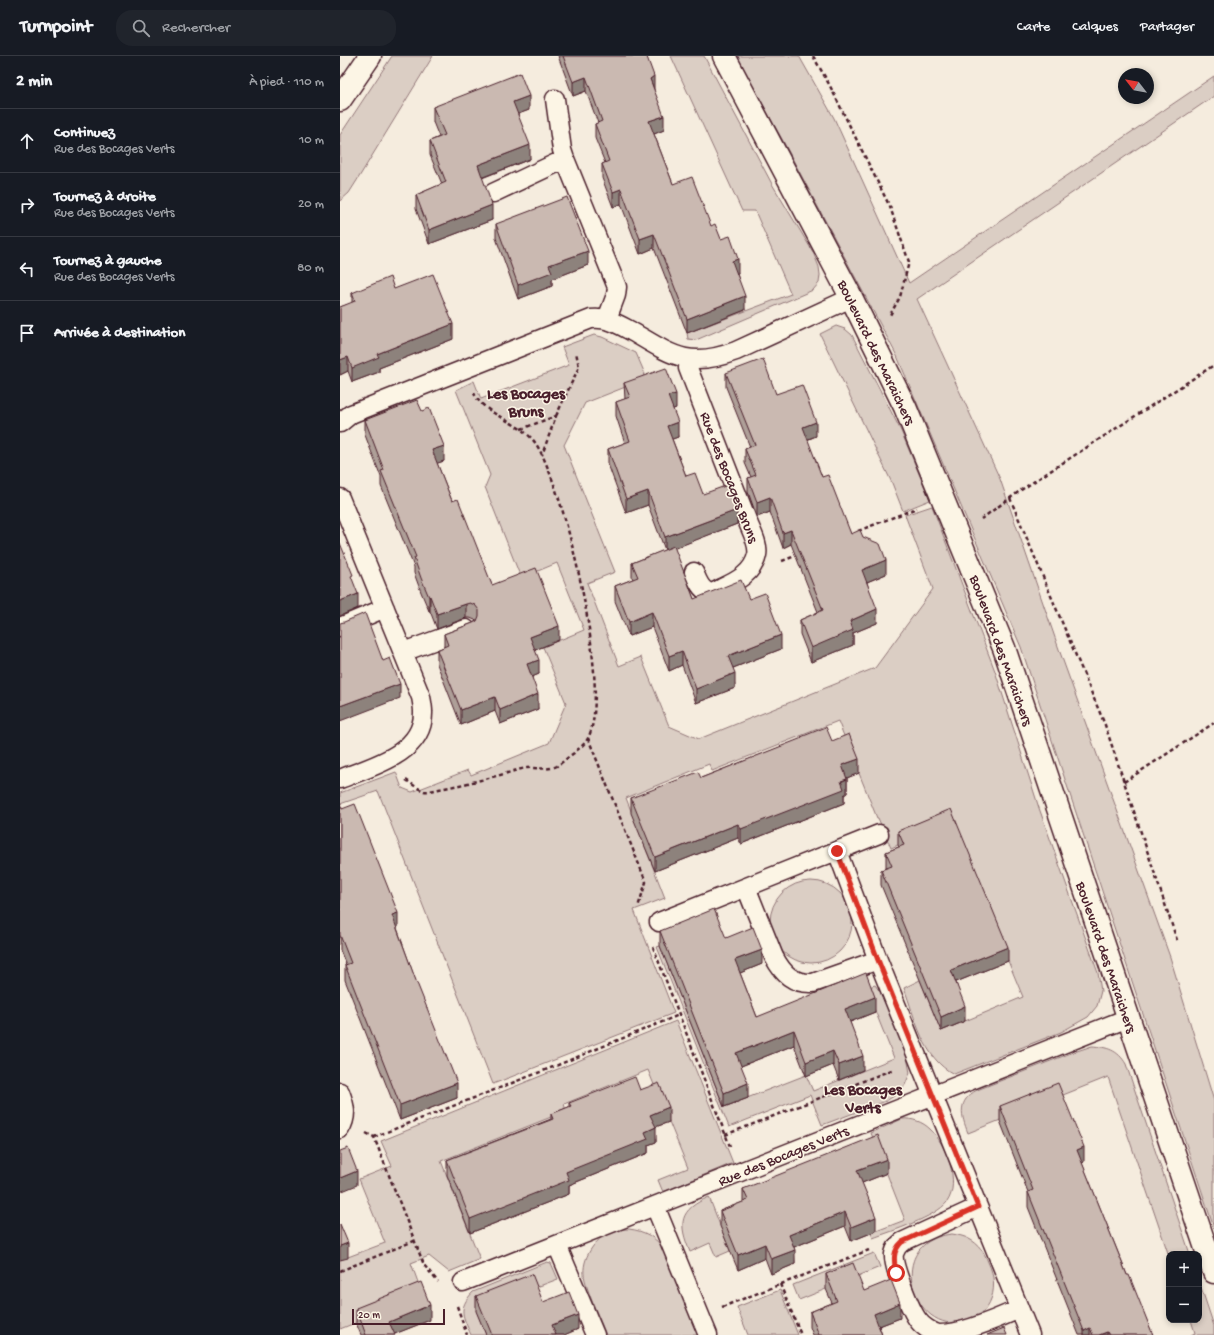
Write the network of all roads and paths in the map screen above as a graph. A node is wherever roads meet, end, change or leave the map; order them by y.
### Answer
1 (370, 56) edge
2 (724, 56) edge
3 (813, 56) edge
4 (555, 99) dead end
5 (340, 100) edge
6 (565, 159) junction
7 (493, 193) dead end
8 (851, 298) junction
9 (607, 319) junction
10 (566, 328) junction
11 (869, 335) junction
12 (689, 359) junction
13 (1214, 365) edge
14 (464, 369) junction
15 (556, 416) junction
16 (340, 423) edge
17 (520, 429) junction
18 (542, 455) junction
19 (340, 498) edge
20 (1010, 498) junction
21 (943, 499) junction
22 (854, 533) edge
23 (958, 536) junction
24 (802, 553) edge
25 (750, 569) junction
26 (694, 572) dead end
27 (385, 608) junction
28 (340, 627) edge
29 (469, 628) edge
30 (403, 652) junction
31 (1214, 723) edge
32 (588, 737) junction
33 (394, 756) junction
34 (340, 779) edge
35 (1124, 782) junction
36 (879, 834) dead end
37 (837, 851) junction
38 (746, 887) junction
39 (638, 908) dead end
40 (659, 922) dead end
41 (651, 942) dead end
42 (1178, 943) dead end
43 (878, 960) junction
44 (679, 1015) junction
45 (1128, 1018) junction
46 (919, 1059) junction
47 (340, 1092) edge
48 (933, 1095) junction
49 (342, 1126) edge
50 (725, 1135) junction
51 (374, 1137) junction
52 (740, 1172) junction
53 (655, 1206) junction
54 (978, 1207) junction
55 (414, 1241) junction
56 (558, 1245) junction
57 (896, 1249) junction
58 (340, 1271) edge
59 (1214, 1272) edge
60 (463, 1282) dead end
61 (780, 1284) junction
62 (441, 1285) dead end
63 (455, 1303) dead end
64 (1019, 1309) junction
65 (700, 1315) junction
66 (467, 1335) edge
67 (595, 1335) edge
68 (708, 1335) edge
69 (801, 1335) edge
70 (1030, 1335) edge

1 - 5 street
2 - 8 street, Boulevard des Maraichers
3 - 11 path
4 - 6 lane
6 - 7 lane
6 - 9 lane
8 - 11 street, Boulevard des Maraichers
8 - 12 lane
9 - 10 lane
9 - 12 lane
10 - 14 lane
10 - 15 path
11 - 21 street, Boulevard des Maraichers
12 - 25 lane, Rue des Bocages Bruns
13 - 20 path
14 - 16 lane
14 - 17 path
15 - 17 path
15 - 18 path
17 - 18 path
18 - 32 path
19 - 27 lane
20 - 23 path
20 - 35 path
21 - 22 path
21 - 23 street, Boulevard des Maraichers
23 - 45 street, Boulevard des Maraichers
24 - 25 path
25 - 26 lane
27 - 28 lane
27 - 30 lane
29 - 30 lane
30 - 33 lane
31 - 35 path
32 - 33 path
32 - 39 path
33 - 34 lane
35 - 42 path
36 - 37 lane
37 - 38 lane
37 - 43 lane
38 - 40 lane
38 - 43 lane
41 - 44 path
43 - 46 lane
44 - 50 path
44 - 51 path
45 - 48 lane, Rue des Bocages Verts
45 - 59 street, Boulevard des Maraichers
46 - 48 lane
46 - 50 path
47 - 49 lane
48 - 52 lane, Rue des Bocages Verts
48 - 54 lane
49 - 51 path
50 - 52 path
51 - 55 path
52 - 53 lane, Rue des Bocages Verts
53 - 56 lane, Rue des Bocages Verts
53 - 65 lane
54 - 57 lane
54 - 64 lane
55 - 58 path
55 - 62 path
56 - 60 lane, Rue des Bocages Verts
56 - 67 lane
57 - 61 path
57 - 64 lane
61 - 65 path
61 - 69 path
63 - 66 path
64 - 70 lane
65 - 68 lane

